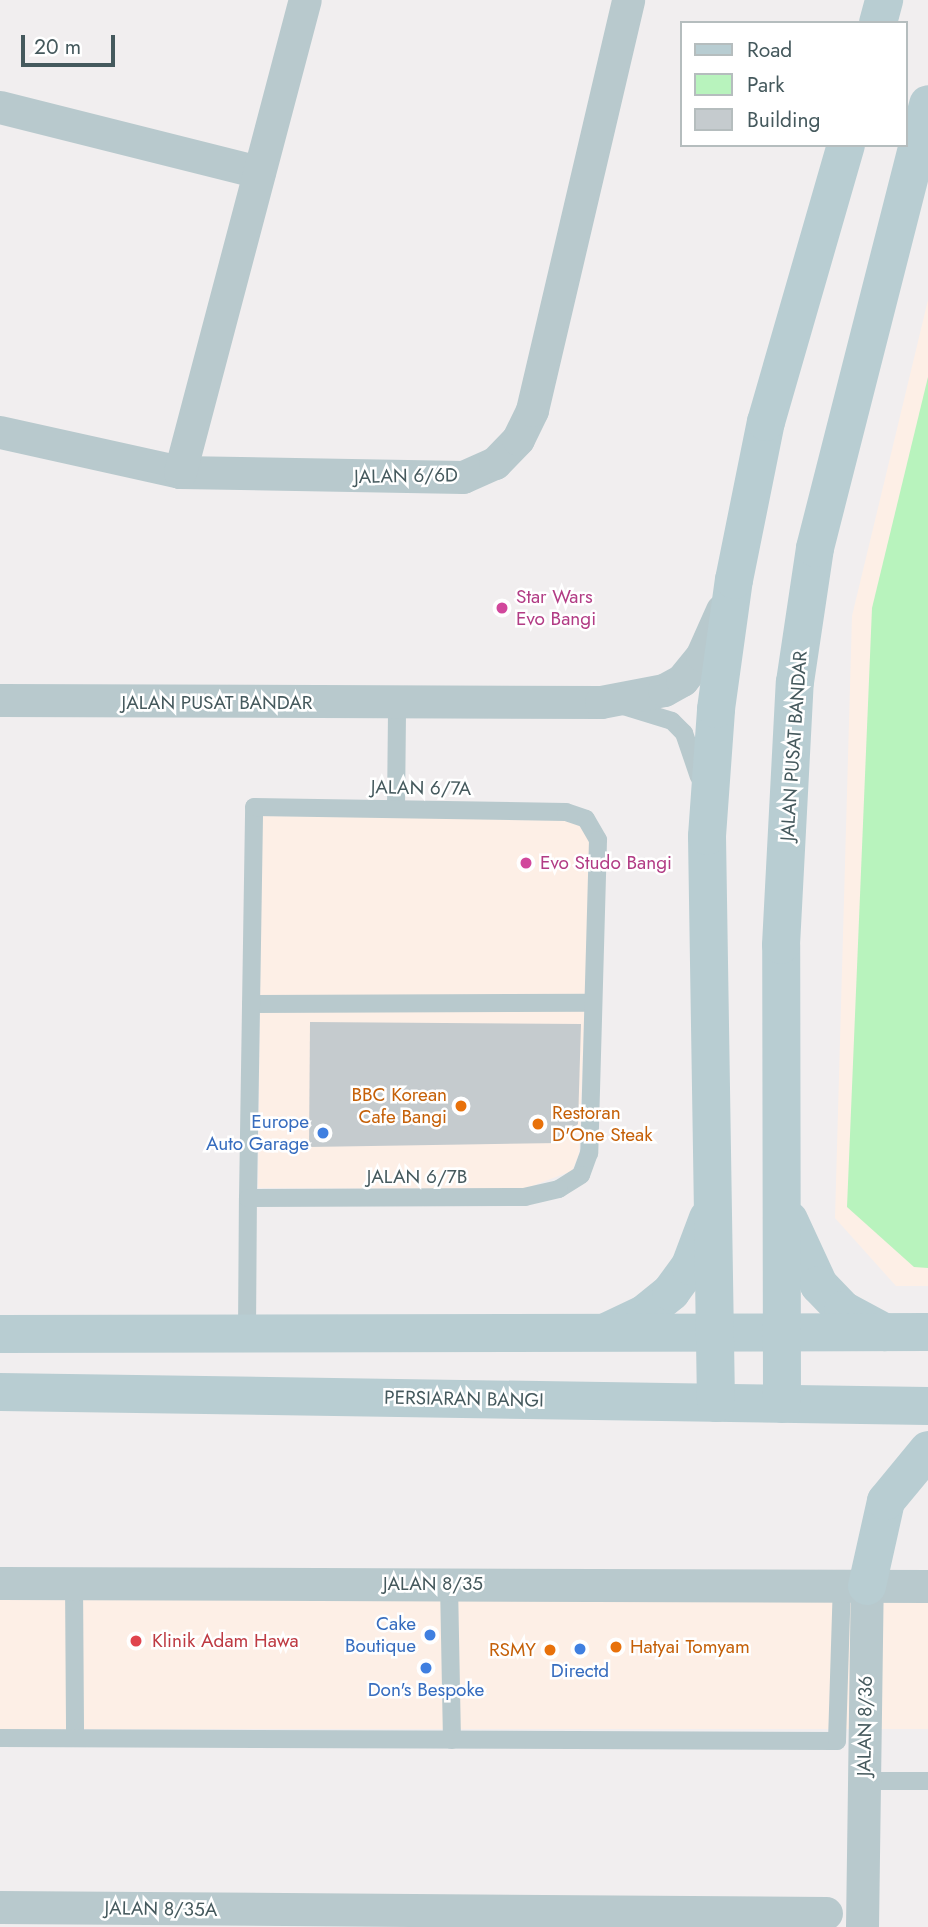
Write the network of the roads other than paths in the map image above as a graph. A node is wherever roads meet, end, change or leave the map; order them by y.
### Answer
1 (305, 0) edge
2 (628, 0) edge
3 (884, 0) edge
4 (879, 21) edge
5 (928, 104) edge
6 (0, 107) edge
7 (845, 147) edge
8 (259, 172) junction
9 (0, 432) edge
10 (180, 472) junction
11 (734, 580) junction
12 (0, 701) edge
13 (601, 702) junction
14 (397, 704) junction
15 (396, 808) junction
16 (707, 836) junction
17 (592, 1003) junction
18 (251, 1004) junction
19 (779, 1177) junction
20 (714, 1179) junction
21 (248, 1198) junction
22 (247, 1332) junction
23 (884, 1332) junction
24 (928, 1332) edge
25 (717, 1333) junction
26 (782, 1333) junction
27 (0, 1334) edge
28 (598, 1336) junction
29 (0, 1392) edge
30 (716, 1403) junction
31 (782, 1404) junction
32 (928, 1406) edge
33 (928, 1450) edge
34 (74, 1582) junction
35 (0, 1583) edge
36 (449, 1584) junction
37 (855, 1586) junction
38 (928, 1586) edge
39 (0, 1738) edge
40 (75, 1738) junction
41 (452, 1740) junction
42 (865, 1781) junction
43 (928, 1781) edge
44 (0, 1908) edge
45 (274, 1919) edge
46 (474, 1919) edge
47 (826, 1920) edge
48 (863, 1927) edge

1 - 8 street
2 - 10 street, JALAN 6/6D
3 - 4 main road
5 - 19 main road, JALAN PUSAT BANDAR
6 - 8 street
7 - 11 main road, JALAN PUSAT BANDAR
8 - 10 street
9 - 10 street, JALAN 6/6D
11 - 13 street, JALAN PUSAT BANDAR
11 - 16 main road, JALAN PUSAT BANDAR
12 - 14 street, JALAN PUSAT BANDAR
13 - 14 street, JALAN PUSAT BANDAR
13 - 16 lane, JALAN PUSAT BANDAR
14 - 15 lane
15 - 17 lane, JALAN 6/7A
15 - 18 lane, JALAN 6/7A
16 - 20 main road, JALAN PUSAT BANDAR
17 - 18 lane
17 - 21 lane, JALAN 6/7B
18 - 21 lane
19 - 23 main road
19 - 26 main road, JALAN PUSAT BANDAR
20 - 25 main road, JALAN PUSAT BANDAR
20 - 28 main road
21 - 22 lane
22 - 27 main road
22 - 28 main road
23 - 24 main road
23 - 26 main road
25 - 26 main road
25 - 28 main road
25 - 30 main road, JALAN PUSAT BANDAR
26 - 31 main road, JALAN PUSAT BANDAR
29 - 30 main road, PERSIARAN BANGI
30 - 31 main road, PERSIARAN BANGI
31 - 32 main road, PERSIARAN BANGI
33 - 37 main road
34 - 35 street, JALAN 8/35
34 - 36 street, JALAN 8/35
34 - 40 lane
36 - 37 street, JALAN 8/35
36 - 41 lane
37 - 38 street
37 - 41 lane
37 - 42 street, JALAN 8/36
39 - 40 lane
40 - 41 lane
42 - 43 lane
42 - 48 street, JALAN 8/36
44 - 45 street, JALAN 8/35A
45 - 46 street, JALAN 8/35A
46 - 47 street, JALAN 8/35A

